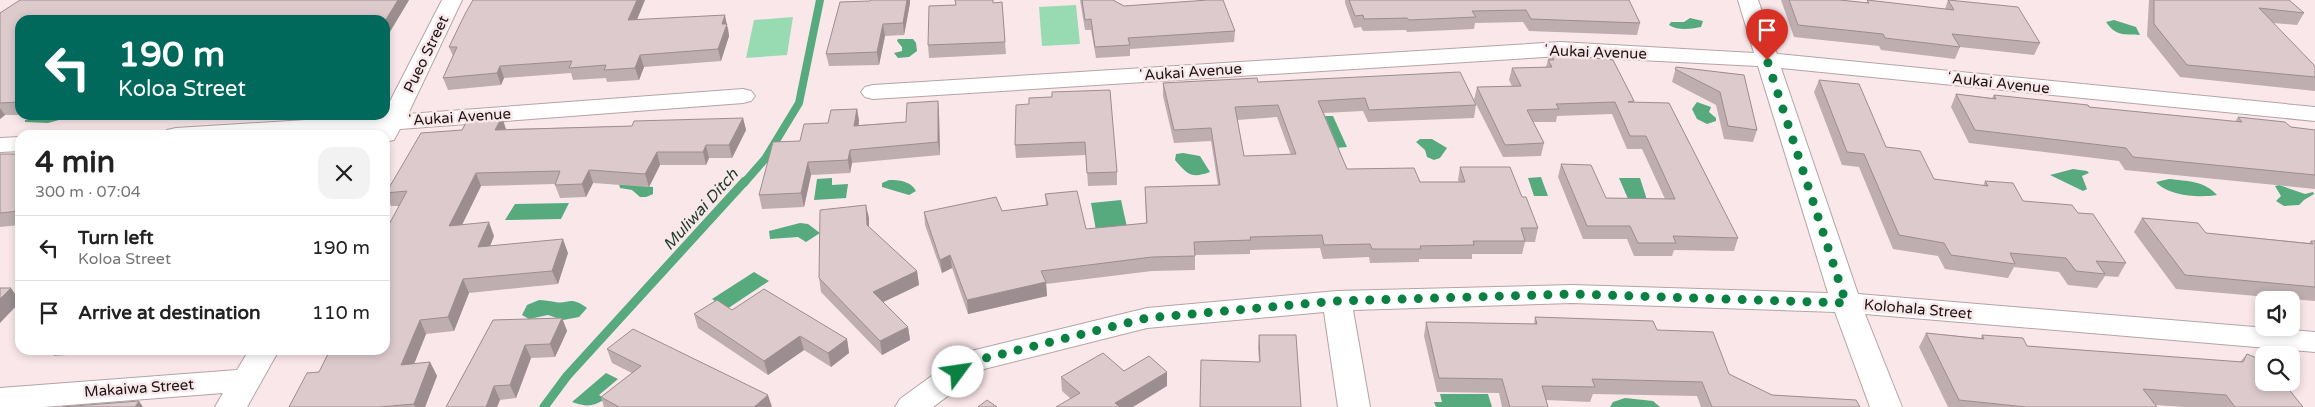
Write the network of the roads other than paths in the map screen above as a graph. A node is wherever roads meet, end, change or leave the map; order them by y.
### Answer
1 (452, 0) edge
2 (1748, 0) edge
3 (1767, 60) junction
4 (873, 92) dead end
5 (742, 96) dead end
6 (2315, 114) edge
7 (389, 129) edge
8 (354, 130) edge
9 (15, 144) edge
10 (0, 146) edge
11 (1337, 301) junction
12 (1846, 303) junction
13 (2310, 347) edge
14 (261, 355) edge
15 (247, 380) junction
16 (0, 399) edge
17 (231, 407) edge
18 (910, 407) edge
19 (1354, 407) edge
20 (1886, 407) edge

1 - 7 street, Pueo Street
2 - 3 street
3 - 4 street, ʻAukai Avenue
3 - 6 street, ʻAukai Avenue
3 - 12 street
5 - 7 street, ʻAukai Avenue
7 - 8 street, ʻAukai Avenue
9 - 10 street
11 - 12 street, Kolohala Street
11 - 18 street, Kolohala Street
11 - 19 street
12 - 13 street, Kolohala Street
12 - 20 street
14 - 15 street
15 - 16 street, Makaiwa Street
15 - 17 street

